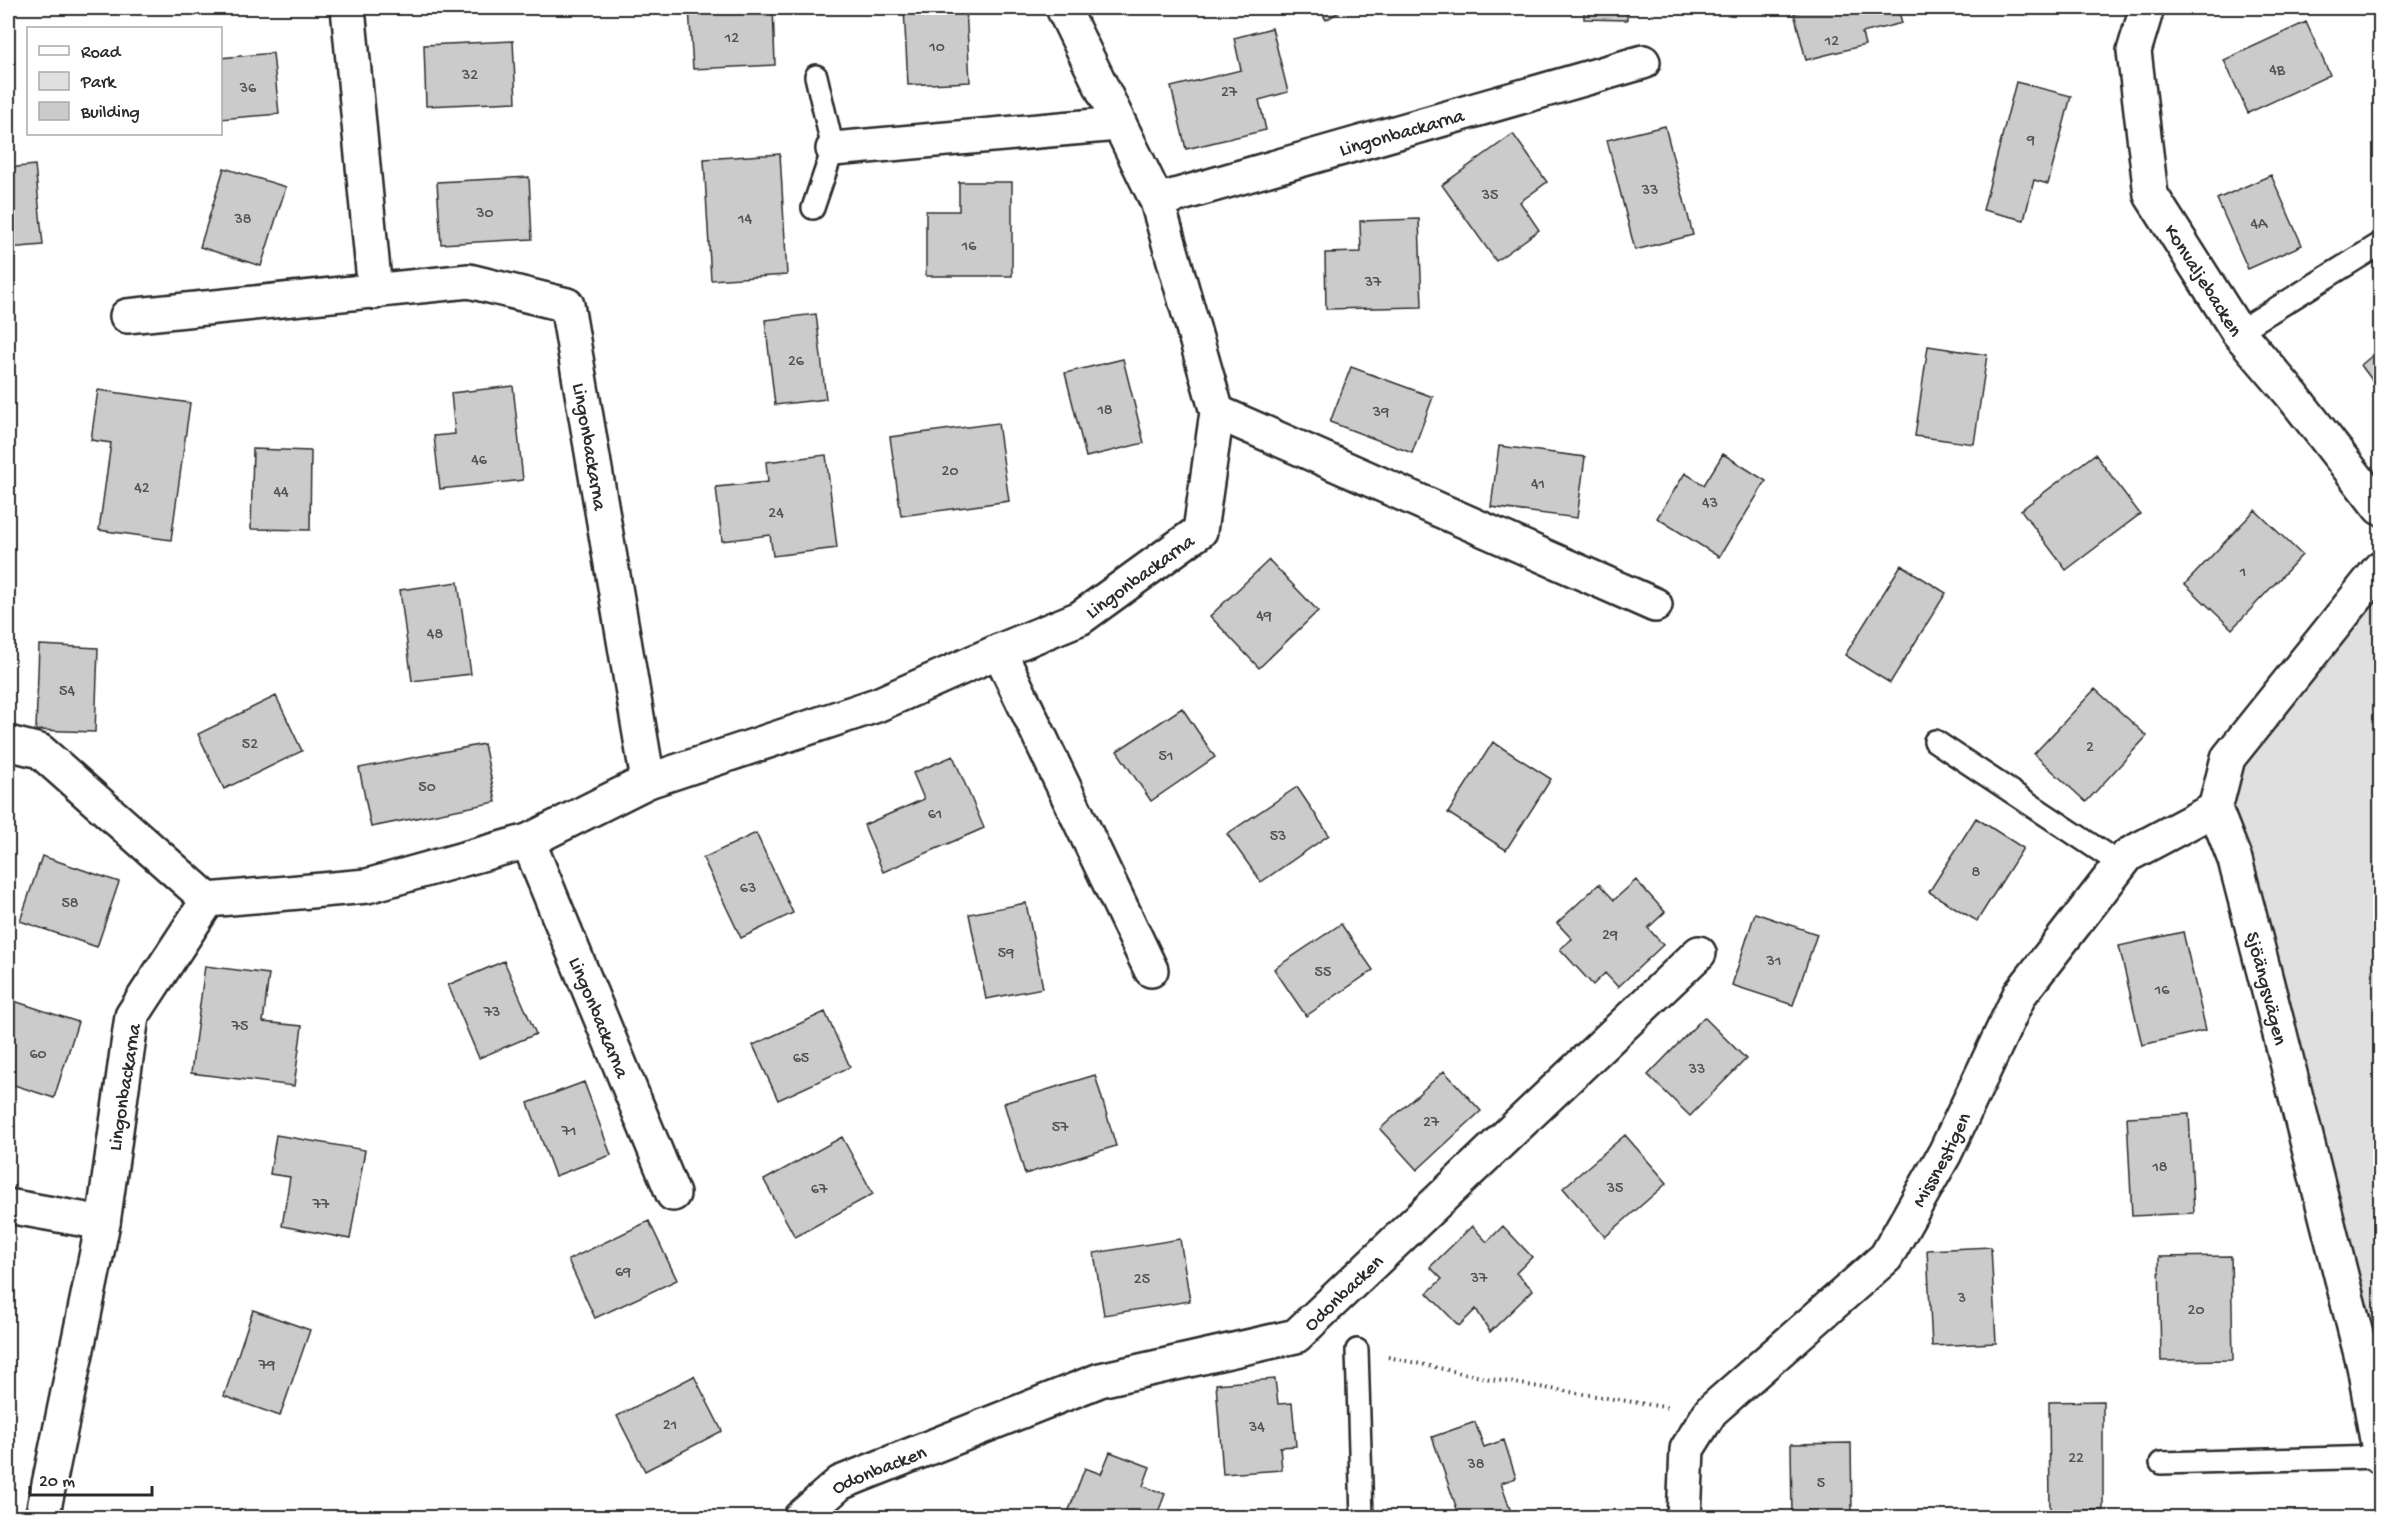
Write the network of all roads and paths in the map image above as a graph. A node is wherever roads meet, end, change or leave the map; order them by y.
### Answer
1 (348, 8) edge
2 (1063, 8) edge
3 (2147, 8) edge
4 (1643, 62) dead end
5 (816, 76) dead end
6 (1118, 123) junction
7 (833, 149) junction
8 (1157, 201) junction
9 (813, 208) dead end
10 (2380, 244) edge
11 (375, 292) junction
12 (127, 316) dead end
13 (2238, 332) junction
14 (1217, 412) junction
15 (2380, 508) edge
16 (2380, 568) edge
17 (1655, 605) dead end
18 (999, 651) junction
19 (1935, 741) dead end
20 (8, 742) edge
21 (648, 781) junction
22 (2215, 809) junction
23 (528, 841) junction
24 (2121, 864) junction
25 (208, 900) junction
26 (1699, 953) dead end
27 (1151, 970) dead end
28 (673, 1194) dead end
29 (8, 1206) edge
30 (103, 1223) junction
31 (1357, 1350) joint
32 (1711, 1411) junction
33 (2380, 1457) edge
34 (2161, 1463) dead end
35 (42, 1518) edge
36 (800, 1518) edge
37 (1362, 1518) edge
38 (1684, 1518) edge

1 - 11 street
2 - 6 street, Lingonbackarna
3 - 13 street, Konvaljebacken
4 - 8 street, Lingonbackarna
5 - 7 lane
6 - 7 street
6 - 8 street, Lingonbackarna
7 - 9 lane
8 - 14 street, Lingonbackarna
10 - 13 lane
11 - 12 street, Lingonbackarna
11 - 21 street, Lingonbackarna
13 - 15 street, Konvaljebacken
14 - 17 street
14 - 18 street, Lingonbackarna
16 - 22 street
18 - 21 street, Lingonbackarna
18 - 27 street
19 - 24 lane
20 - 25 street
21 - 23 street, Lingonbackarna
22 - 24 street, Missnestigen
22 - 33 street, Sjöängsvägen
23 - 25 street, Lingonbackarna
23 - 28 street, Lingonbackarna
24 - 32 street, Missnestigen
25 - 30 street, Lingonbackarna
26 - 36 street, Odonbacken
29 - 30 street
30 - 35 street, Lingonbackarna
31 - 32 path
31 - 37 lane
32 - 38 street, Missnestigen
33 - 34 lane

